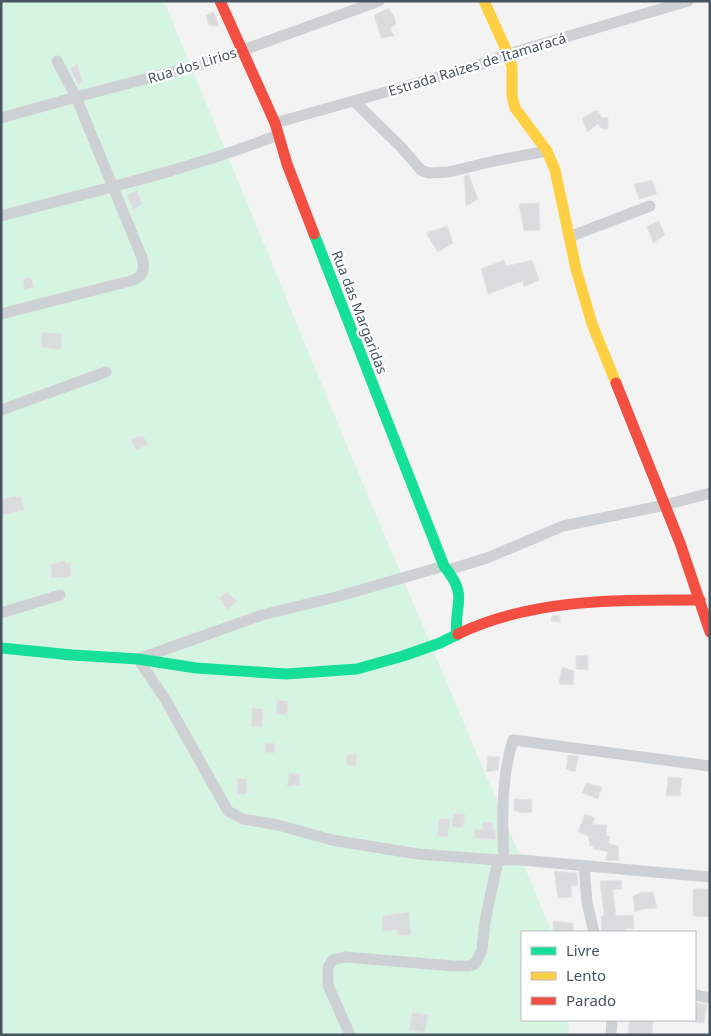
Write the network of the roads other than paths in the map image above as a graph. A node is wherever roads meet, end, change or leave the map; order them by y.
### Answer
1 (220, 1) edge
2 (379, 1) edge
3 (484, 1) edge
4 (684, 3) edge
5 (242, 50) junction
6 (508, 54) junction
7 (57, 61) dead end
8 (76, 97) junction
9 (354, 101) junction
10 (1, 118) edge
11 (275, 123) junction
12 (278, 135) junction
13 (547, 151) junction
14 (113, 187) junction
15 (650, 206) dead end
16 (1, 216) edge
17 (570, 237) junction
18 (1, 314) edge
19 (106, 372) dead end
20 (1, 410) edge
21 (710, 494) edge
22 (665, 505) junction
23 (446, 568) junction
24 (60, 595) dead end
25 (700, 600) junction
26 (1, 613) edge
27 (710, 632) edge
28 (457, 635) junction
29 (1, 648) edge
30 (138, 659) junction
31 (710, 766) edge
32 (501, 860) junction
33 (584, 866) junction
34 (710, 877) edge
35 (594, 931) edge
36 (696, 995) edge
37 (710, 998) edge
38 (612, 1021) edge
39 (350, 1035) edge
40 (611, 1035) edge

1 - 5 street, Rua das Margaridas
2 - 5 street, Rua dos Lirios
3 - 6 street
4 - 6 street, Estrada Raizes de Itamaracá
5 - 8 street, Rua dos Lirios
5 - 11 street, Rua das Margaridas
6 - 9 street, Estrada Raizes de Itamaracá
6 - 13 street
7 - 8 street
8 - 10 street, Rua dos Lirios
8 - 14 street
9 - 11 street, Estrada Raizes de Itamaracá
9 - 13 street
11 - 12 street, Rua das Margaridas
12 - 14 street
12 - 23 street, Rua das Margaridas
13 - 17 street
14 - 16 street
14 - 18 street
15 - 17 street
17 - 22 street
19 - 20 street
21 - 22 street
22 - 23 street
22 - 25 street
23 - 28 street, Rua das Margaridas
23 - 30 street
24 - 26 street
25 - 27 street
25 - 28 street
28 - 30 street
29 - 30 street
30 - 32 street
31 - 32 street
32 - 33 street
32 - 39 street
33 - 34 street
33 - 35 street
36 - 37 street
38 - 40 street

